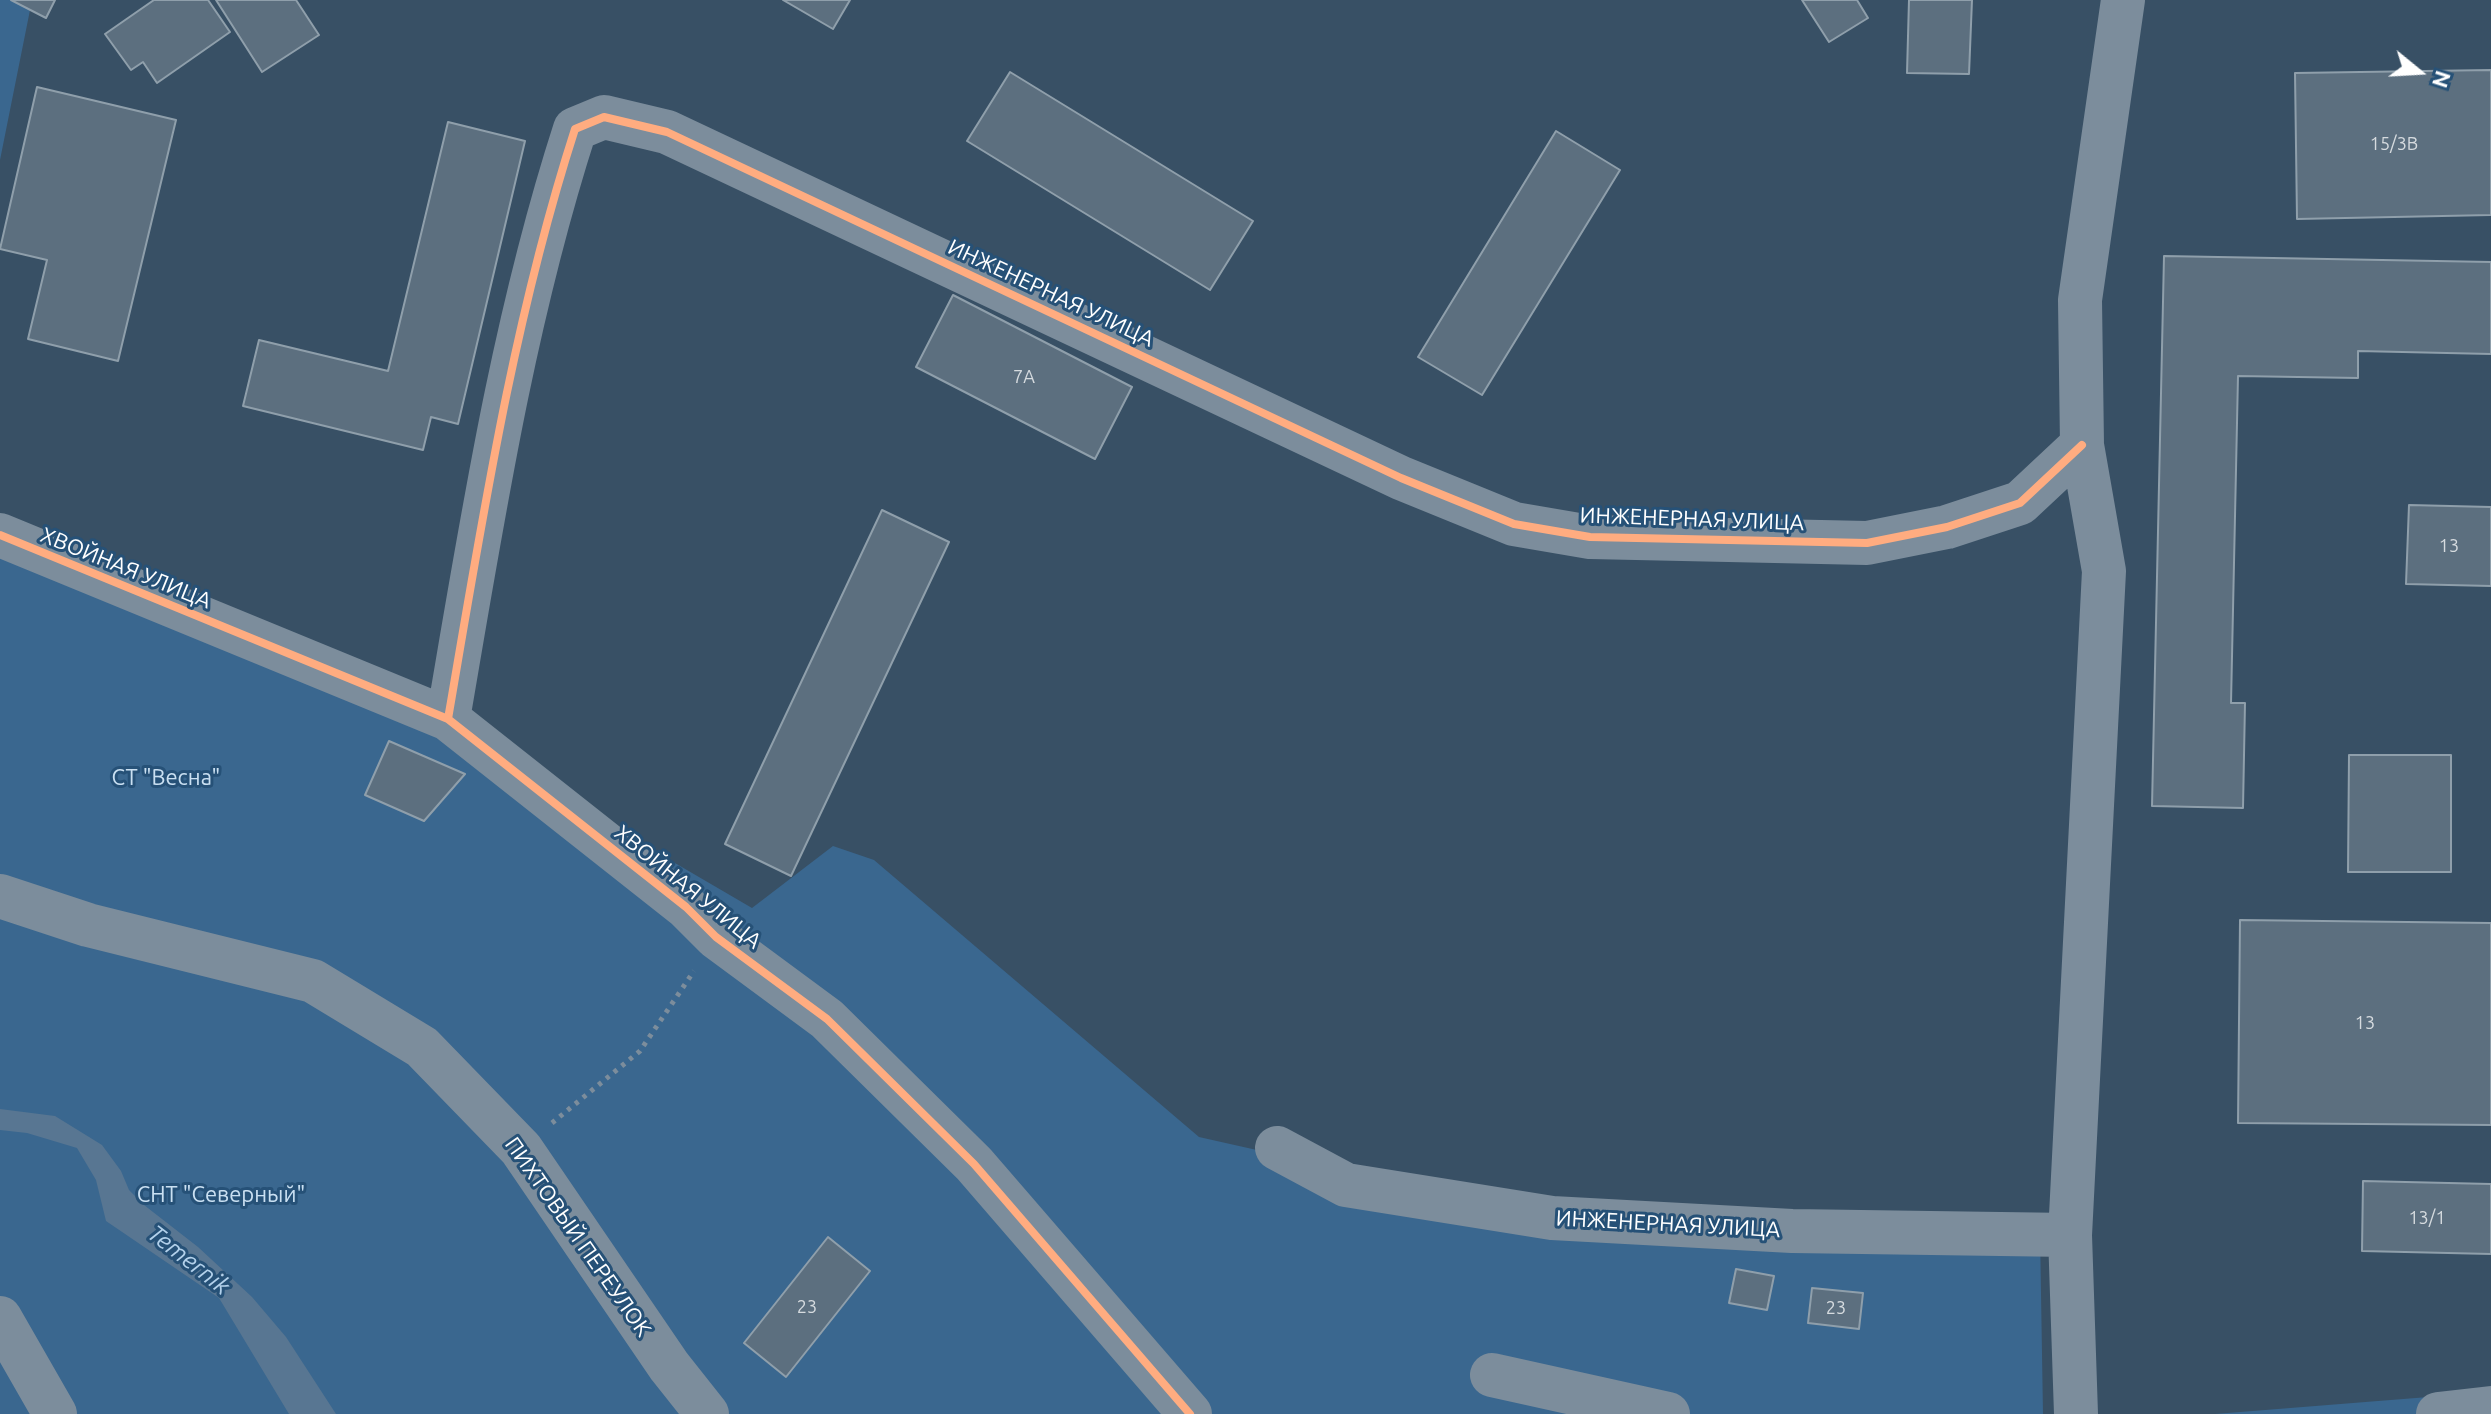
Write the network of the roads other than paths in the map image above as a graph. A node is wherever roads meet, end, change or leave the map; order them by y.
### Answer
1 (2123, 0) edge
2 (2082, 445) junction
3 (0, 535) edge
4 (448, 719) junction
5 (0, 896) edge
6 (1277, 1148) dead end
7 (2070, 1235) junction
8 (0, 1318) edge
9 (1492, 1375) dead end
10 (2491, 1408) edge
11 (55, 1414) edge
12 (707, 1414) edge
13 (1190, 1414) edge
14 (1668, 1414) edge
15 (2076, 1414) edge
16 (2438, 1414) edge

1 - 2 street
2 - 4 street, ИНЖЕНЕРНАЯ УЛИЦА
2 - 7 street
3 - 4 street, ХВОЙНАЯ УЛИЦА
4 - 13 street, ХВОЙНАЯ УЛИЦА
5 - 12 street, ПИХТОВЫЙ ПЕРЕУЛОК
6 - 7 street, ИНЖЕНЕРНАЯ УЛИЦА
7 - 15 street
8 - 11 street
9 - 14 street
10 - 16 street

